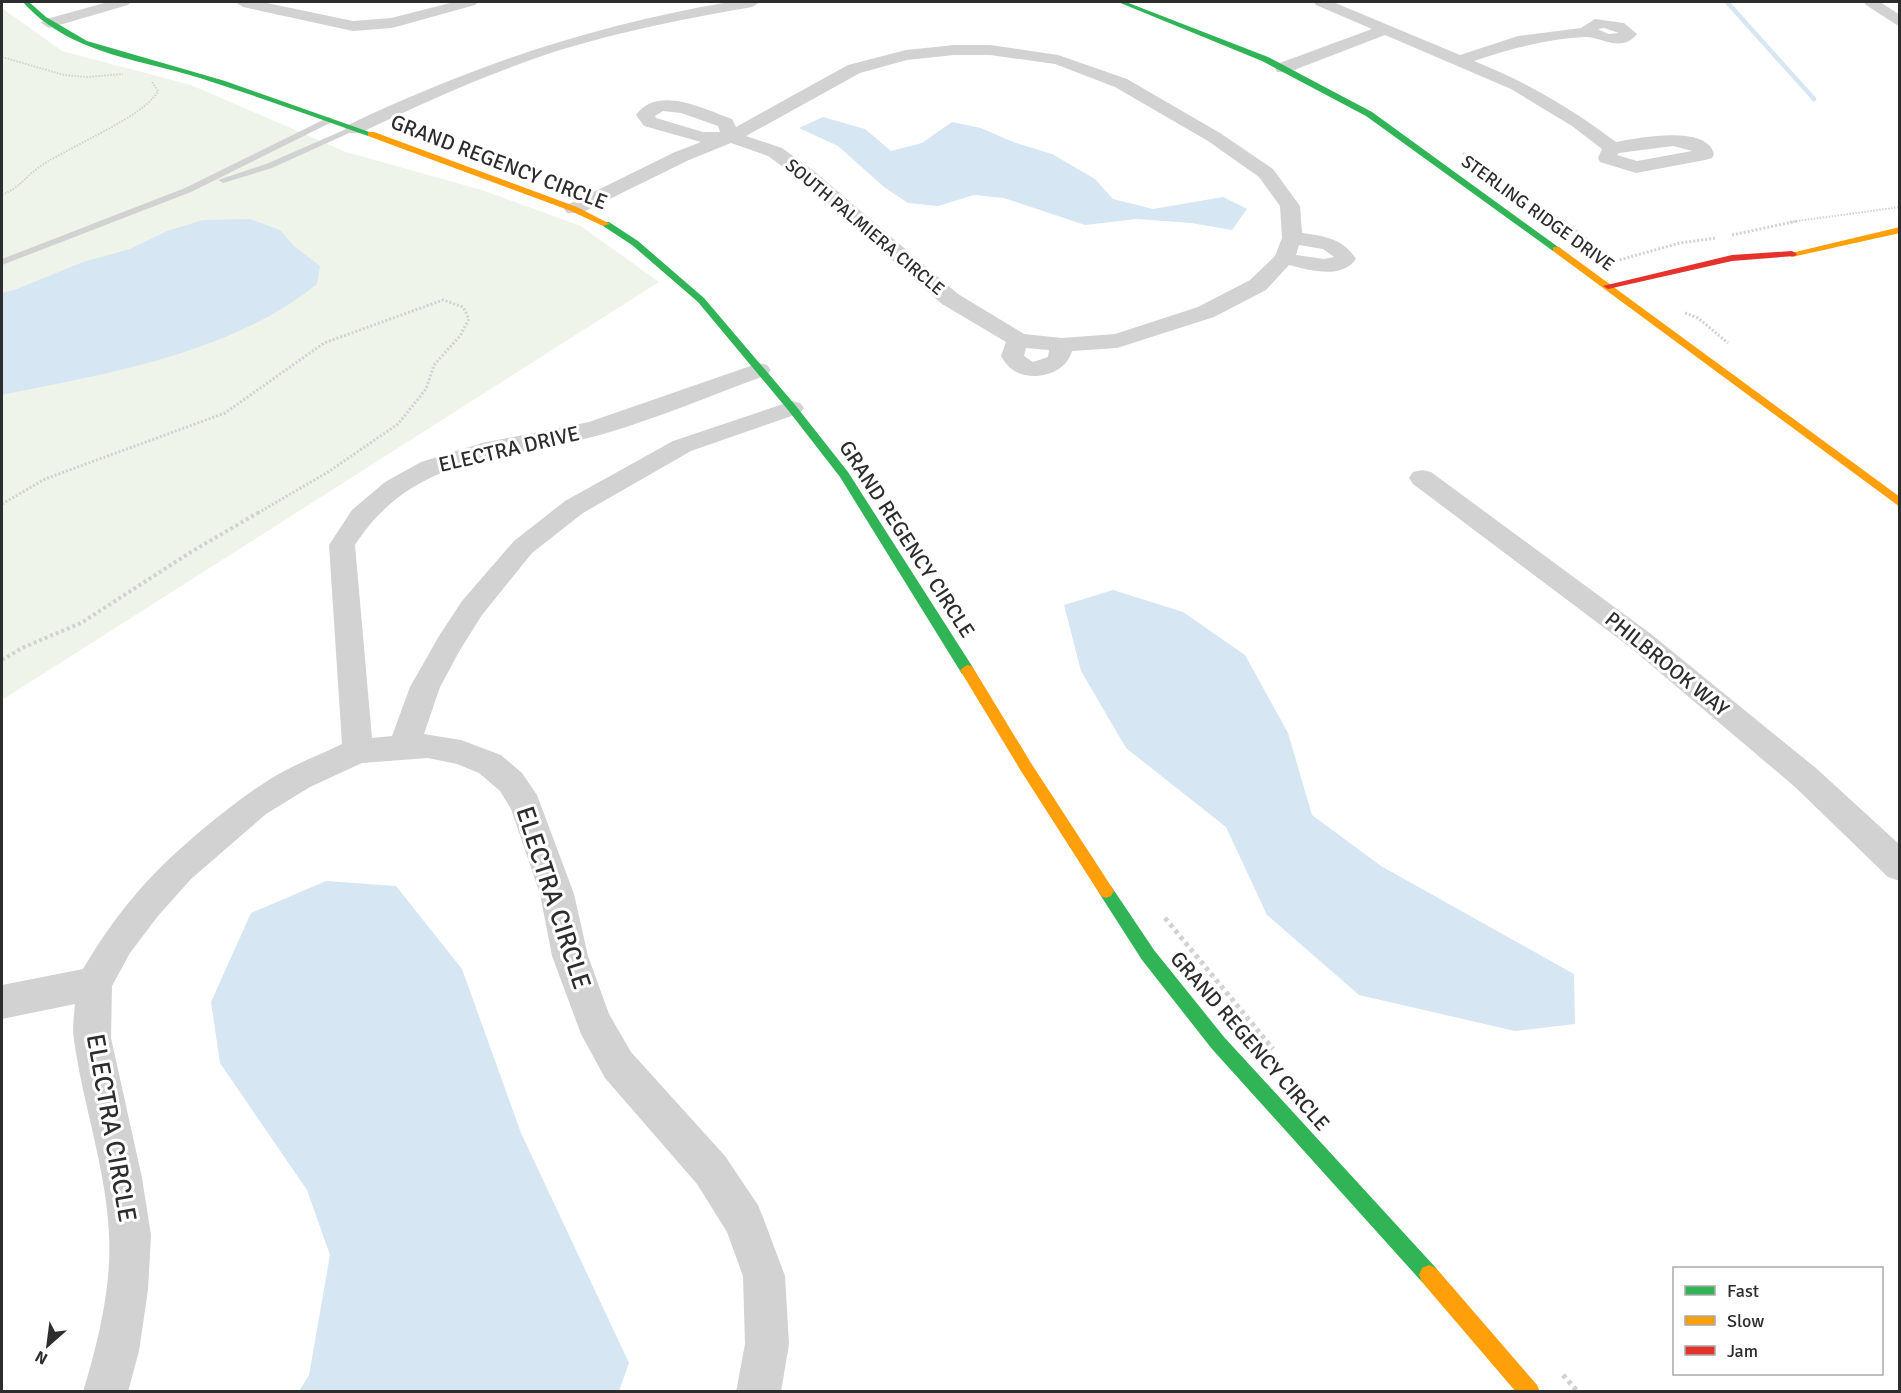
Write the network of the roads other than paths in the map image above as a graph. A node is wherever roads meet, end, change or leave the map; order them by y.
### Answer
1 (26, 2) edge
2 (91, 2) edge
3 (123, 2) edge
4 (243, 2) edge
5 (470, 2) edge
6 (680, 2) edge
7 (747, 2) edge
8 (1121, 2) edge
9 (1321, 2) edge
10 (1871, 2) edge
11 (44, 19) junction
12 (1363, 21) junction
13 (1899, 22) edge
14 (1384, 30) junction
15 (1589, 32) dead end
16 (504, 47) dead end
17 (954, 50) junction
18 (990, 50) junction
19 (1265, 59) junction
20 (1460, 60) junction
21 (1283, 68) junction
22 (349, 111) dead end
23 (329, 120) junction
24 (354, 129) junction
25 (731, 137) junction
26 (1613, 148) dead end
27 (188, 190) junction
28 (574, 209) junction
29 (597, 219) junction
30 (1899, 230) edge
31 (1292, 238) junction
32 (1801, 253) junction
33 (1284, 258) junction
34 (2, 262) edge
35 (1765, 271) dead end
36 (1608, 286) junction
37 (1649, 300) dead end
38 (1632, 304) junction
39 (759, 370) junction
40 (792, 408) junction
41 (1422, 478) dead end
42 (1899, 503) edge
43 (404, 746) junction
44 (358, 751) junction
45 (1899, 867) edge
46 (94, 983) junction
47 (2, 1002) edge
48 (105, 1392) edge
49 (758, 1392) edge
50 (1530, 1392) edge

1 - 11 street, GRAND REGENCY CIRCLE
2 - 11 street
3 - 11 street
4 - 5 street
6 - 16 street
7 - 24 street
8 - 19 street, STERLING RIDGE DRIVE
9 - 12 street
10 - 13 street
11 - 23 street, GRAND REGENCY CIRCLE
12 - 14 street
12 - 19 street
14 - 20 street
14 - 21 street
15 - 20 street
17 - 18 street, SOUTH PALMIERA CIRCLE
17 - 18 street
17 - 25 street, SOUTH PALMIERA CIRCLE
18 - 31 street, SOUTH PALMIERA CIRCLE
19 - 21 street, STERLING RIDGE DRIVE
20 - 26 street
21 - 36 street, STERLING RIDGE DRIVE
22 - 23 street
23 - 24 street, GRAND REGENCY CIRCLE
23 - 27 lane
24 - 27 lane
24 - 28 street, GRAND REGENCY CIRCLE
25 - 28 street
25 - 29 street
25 - 33 street, SOUTH PALMIERA CIRCLE
27 - 34 lane
28 - 29 street, GRAND REGENCY CIRCLE
29 - 39 street, GRAND REGENCY CIRCLE
30 - 32 street
31 - 33 street, SOUTH PALMIERA CIRCLE
31 - 33 street
32 - 35 street
32 - 36 street
36 - 38 street, STERLING RIDGE DRIVE
37 - 38 street
38 - 42 street, STERLING RIDGE DRIVE
39 - 40 street, GRAND REGENCY CIRCLE
39 - 44 street, ELECTRA DRIVE
40 - 43 street
40 - 50 street, GRAND REGENCY CIRCLE
41 - 45 street, PHILBROOK WAY
43 - 44 street, ELECTRA CIRCLE
43 - 49 street, ELECTRA CIRCLE
44 - 46 street, ELECTRA CIRCLE
46 - 47 street
46 - 48 street, ELECTRA CIRCLE

